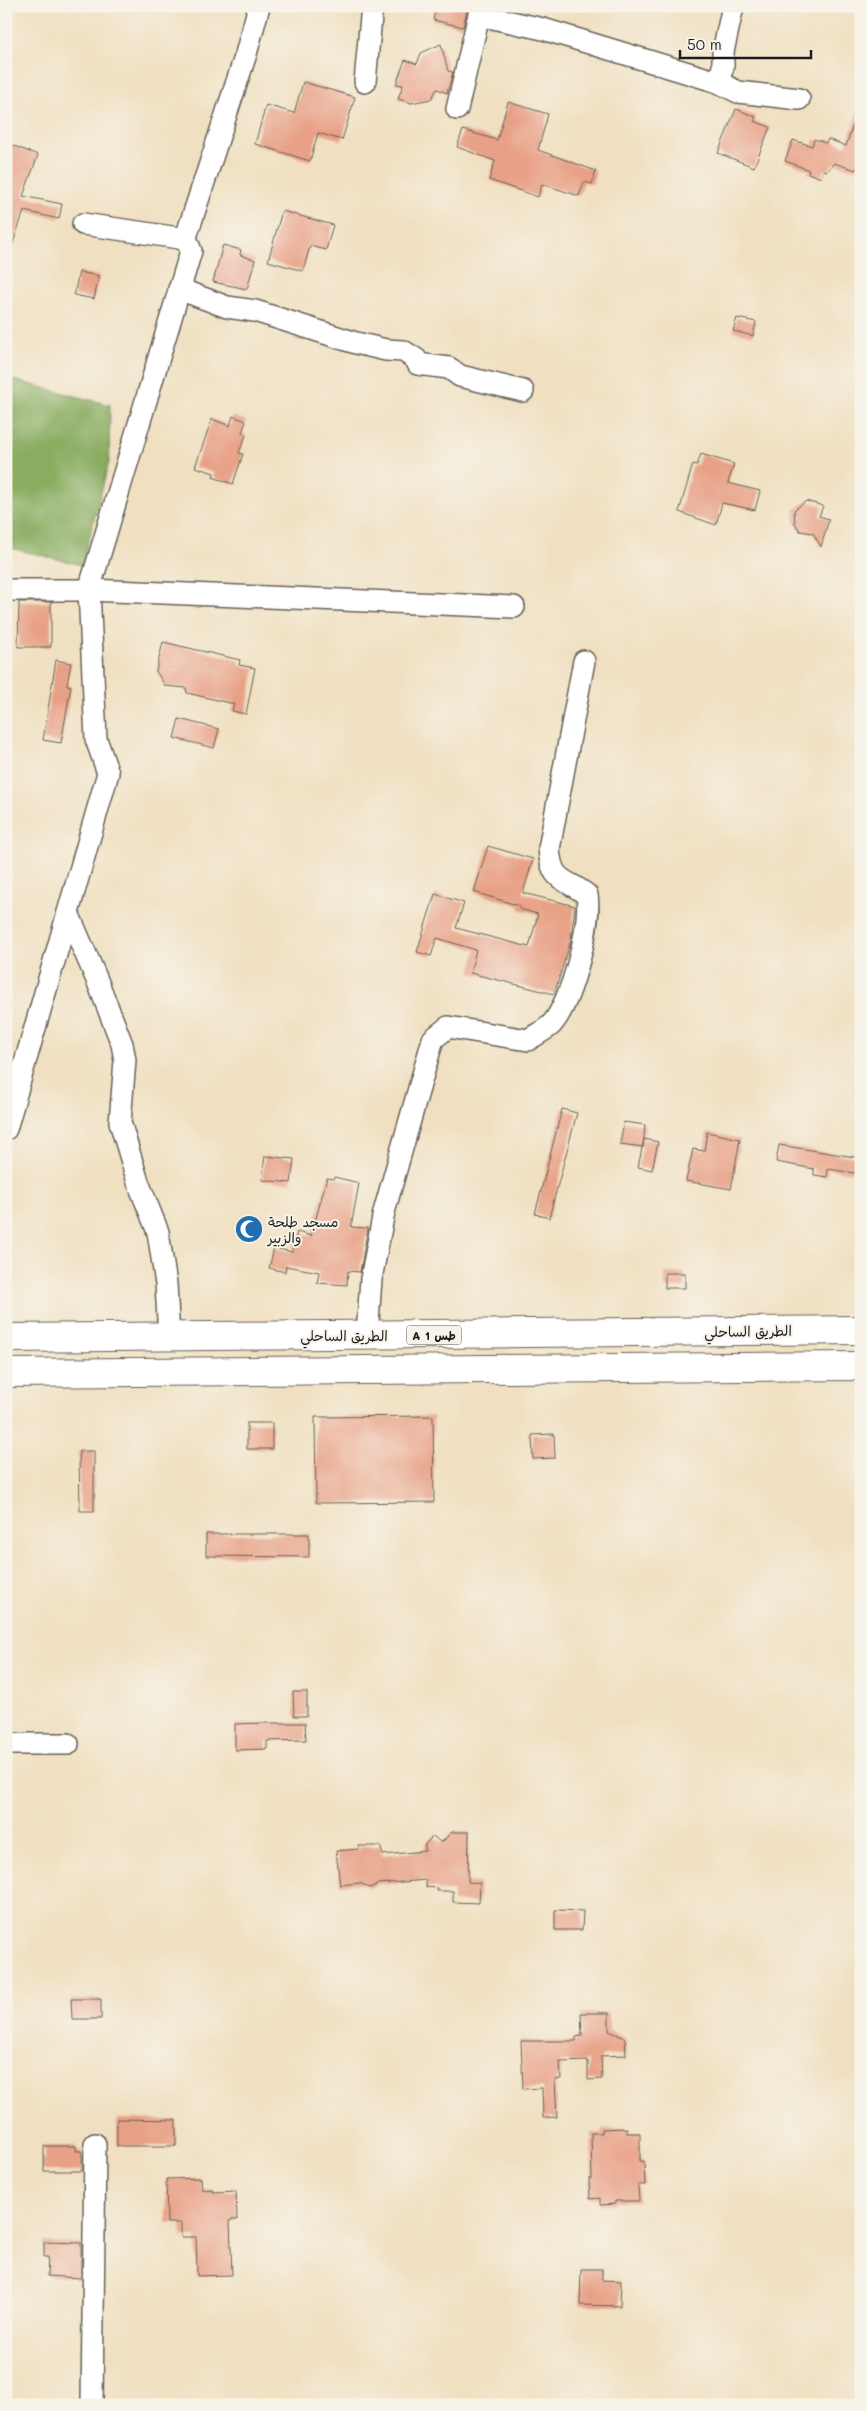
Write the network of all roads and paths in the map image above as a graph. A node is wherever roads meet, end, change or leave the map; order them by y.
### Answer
1 (259, 6) edge
2 (372, 6) edge
3 (733, 6) edge
4 (480, 11) edge
5 (365, 82) dead end
6 (718, 82) junction
7 (798, 99) dead end
8 (458, 109) dead end
9 (83, 224) dead end
10 (185, 240) junction
11 (179, 289) junction
12 (523, 391) dead end
13 (6, 590) edge
14 (89, 590) junction
15 (514, 607) dead end
16 (584, 661) dead end
17 (68, 913) junction
18 (6, 1129) edge
19 (861, 1330) edge
20 (367, 1335) junction
21 (169, 1337) junction
22 (6, 1338) edge
23 (861, 1366) edge
24 (6, 1373) edge
25 (6, 1744) edge
26 (68, 1744) dead end
27 (95, 2144) dead end
28 (92, 2405) edge

1 - 10 street
2 - 5 street
3 - 6 street
4 - 6 street
4 - 8 street
6 - 7 street
9 - 10 street
10 - 11 street
11 - 12 street
11 - 14 street
13 - 14 street
14 - 15 street
14 - 17 street
16 - 20 street
17 - 18 street
17 - 21 street
19 - 20 highway, الطريق الساحلي / A 1 طس
20 - 21 highway, الطريق الساحلي / A 1 طس
21 - 22 highway, الطريق الساحلي / A 1 طس
23 - 24 highway
25 - 26 street
27 - 28 street

